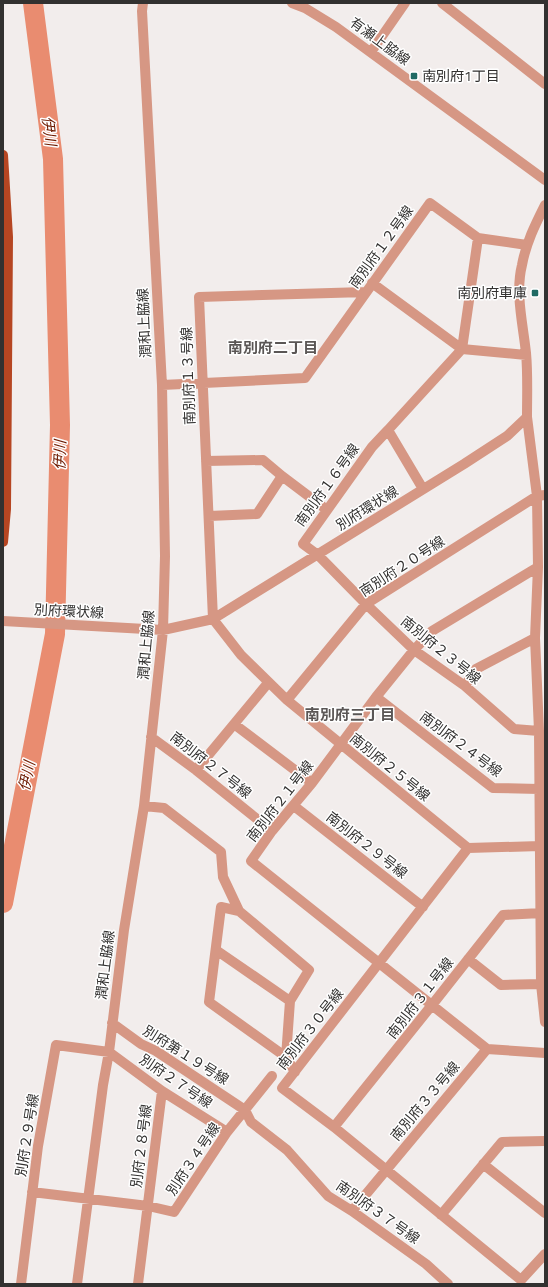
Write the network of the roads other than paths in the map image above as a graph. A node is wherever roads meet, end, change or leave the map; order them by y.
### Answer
1 (143, 3) edge
2 (292, 3) edge
3 (405, 3) edge
4 (442, 3) edge
5 (307, 6) edge
6 (371, 52) junction
7 (545, 84) edge
8 (3, 155) edge
9 (545, 180) edge
10 (545, 205) edge
11 (478, 238) junction
12 (527, 245) junction
13 (372, 283) junction
14 (365, 292) junction
15 (462, 349) junction
16 (526, 355) junction
17 (203, 384) junction
18 (162, 385) junction
19 (527, 417) junction
20 (388, 430) junction
21 (206, 461) junction
22 (282, 476) junction
23 (423, 489) junction
24 (541, 495) edge
25 (327, 510) junction
26 (209, 516) junction
27 (3, 542) edge
28 (318, 555) junction
29 (538, 567) junction
30 (366, 604) junction
31 (214, 619) junction
32 (5, 621) edge
33 (163, 630) junction
34 (535, 638) junction
35 (414, 650) junction
36 (268, 683) junction
37 (465, 686) junction
38 (376, 696) junction
39 (287, 700) junction
40 (234, 724) junction
41 (539, 731) junction
42 (151, 737) junction
43 (341, 745) junction
44 (196, 770) junction
45 (312, 783) junction
46 (539, 789) junction
47 (144, 806) junction
48 (294, 806) junction
49 (272, 831) junction
50 (540, 846) junction
51 (468, 848) junction
52 (422, 907) junction
53 (239, 911) junction
54 (541, 913) junction
55 (216, 950) junction
56 (468, 959) junction
57 (379, 963) junction
58 (541, 984) junction
59 (290, 1001) junction
60 (432, 1006) junction
61 (545, 1022) edge
62 (112, 1023) junction
63 (487, 1049) junction
64 (109, 1052) junction
65 (545, 1053) edge
66 (286, 1057) junction
67 (295, 1072) junction
68 (272, 1076) dead end
69 (162, 1091) junction
70 (245, 1110) junction
71 (334, 1127) junction
72 (227, 1132) junction
73 (545, 1141) edge
74 (483, 1164) junction
75 (386, 1171) junction
76 (32, 1192) junction
77 (88, 1198) junction
78 (148, 1206) junction
79 (352, 1211) junction
80 (545, 1214) edge
81 (441, 1216) junction
82 (545, 1254) edge
83 (520, 1282) edge
84 (21, 1284) edge
85 (77, 1284) edge
86 (138, 1284) edge
87 (448, 1284) edge

1 - 18 street, 潤和上脇線
2 - 5 street, 有瀬上脇線
3 - 6 street
4 - 7 street
5 - 6 street, 有瀬上脇線
6 - 9 street, 有瀬上脇線
8 - 27 main road
10 - 12 street
11 - 12 street
11 - 13 street, 南別府１２号線
11 - 15 street
12 - 16 street
13 - 14 street, 南別府１２号線
13 - 15 street
14 - 17 street, 南別府１２号線
14 - 17 street, 南別府１３号線
15 - 16 street
15 - 20 street
16 - 19 street
17 - 18 street, 南別府１２号線
17 - 21 street, 南別府１３号線
18 - 33 street, 潤和上脇線
19 - 23 street, 別府環状線
19 - 24 street
20 - 23 street
20 - 25 street, 南別府１６号線
21 - 22 street
21 - 26 street, 南別府１３号線
22 - 25 street
22 - 26 street
23 - 28 street, 別府環状線
24 - 29 street
24 - 30 street, 南別府２０号線
25 - 28 street, 南別府１６号線
26 - 31 street, 南別府１３号線
28 - 30 street, 南別府２３号線
28 - 31 street, 別府環状線
29 - 34 street
29 - 35 street, 南別府２１号線
30 - 35 street, 南別府２３号線
30 - 39 street, 南別府２０号線
31 - 33 street, 別府環状線
31 - 36 street, 南別府２５号線
32 - 33 street, 別府環状線
33 - 42 street, 潤和上脇線
34 - 37 street
34 - 41 street
35 - 37 street, 南別府２３号線
35 - 38 street, 南別府２１号線
36 - 39 street, 南別府２５号線
36 - 40 street
37 - 41 street, 南別府２３号線
38 - 43 street, 南別府２１号線
38 - 46 street, 南別府２４号線
39 - 43 street, 南別府２５号線
40 - 44 street
40 - 45 street
41 - 46 street
42 - 44 street, 南別府２７号線
42 - 47 street, 潤和上脇線
43 - 45 street, 南別府２１号線
43 - 51 street, 南別府２５号線
44 - 49 street, 南別府２７号線
45 - 48 street, 南別府２１号線
46 - 50 street
47 - 53 street
47 - 62 street, 潤和上脇線
48 - 49 street, 南別府２１号線
48 - 52 street, 南別府２９号線
49 - 57 street, 南別府２１号線
50 - 51 street
50 - 54 street
51 - 52 street, 南別府３０号線
52 - 57 street, 南別府３０号線
53 - 55 street
53 - 59 street
54 - 56 street, 南別府３１号線
54 - 58 street
55 - 59 street
55 - 66 street
56 - 58 street
56 - 60 street, 南別府３１号線
57 - 60 street, 南別府２１号線
57 - 67 street, 南別府３０号線
58 - 61 street
59 - 66 street
60 - 63 street, 南別府２１号線
60 - 71 street, 南別府３１号線
62 - 64 street, 潤和上脇線
62 - 70 street, 別府第１９号線
63 - 65 street
63 - 75 street, 南別府３３号線
64 - 69 street, 別府２７号線
64 - 76 street, 別府２９号線
64 - 77 street, 潤和上脇線
66 - 67 street
67 - 71 street, 南別府３０号線
68 - 70 street, 別府３４号線
69 - 72 street, 別府２７号線
69 - 78 street, 別府２８号線
70 - 72 street, 別府３４号線
70 - 79 street, 南別府３７号線
71 - 75 street, 南別府３０号線
72 - 78 street, 別府３４号線
73 - 74 street
74 - 80 street
74 - 81 street
75 - 79 street, 南別府３３号線
75 - 81 street, 南別府３０号線
76 - 77 street, 別府３４号線
76 - 84 street, 別府２９号線
77 - 78 street, 別府３４号線
77 - 85 street, 潤和上脇線
78 - 86 street, 別府２８号線
79 - 87 street, 南別府３７号線
81 - 83 street, 南別府３０号線
82 - 83 street, 南別府３０号線

